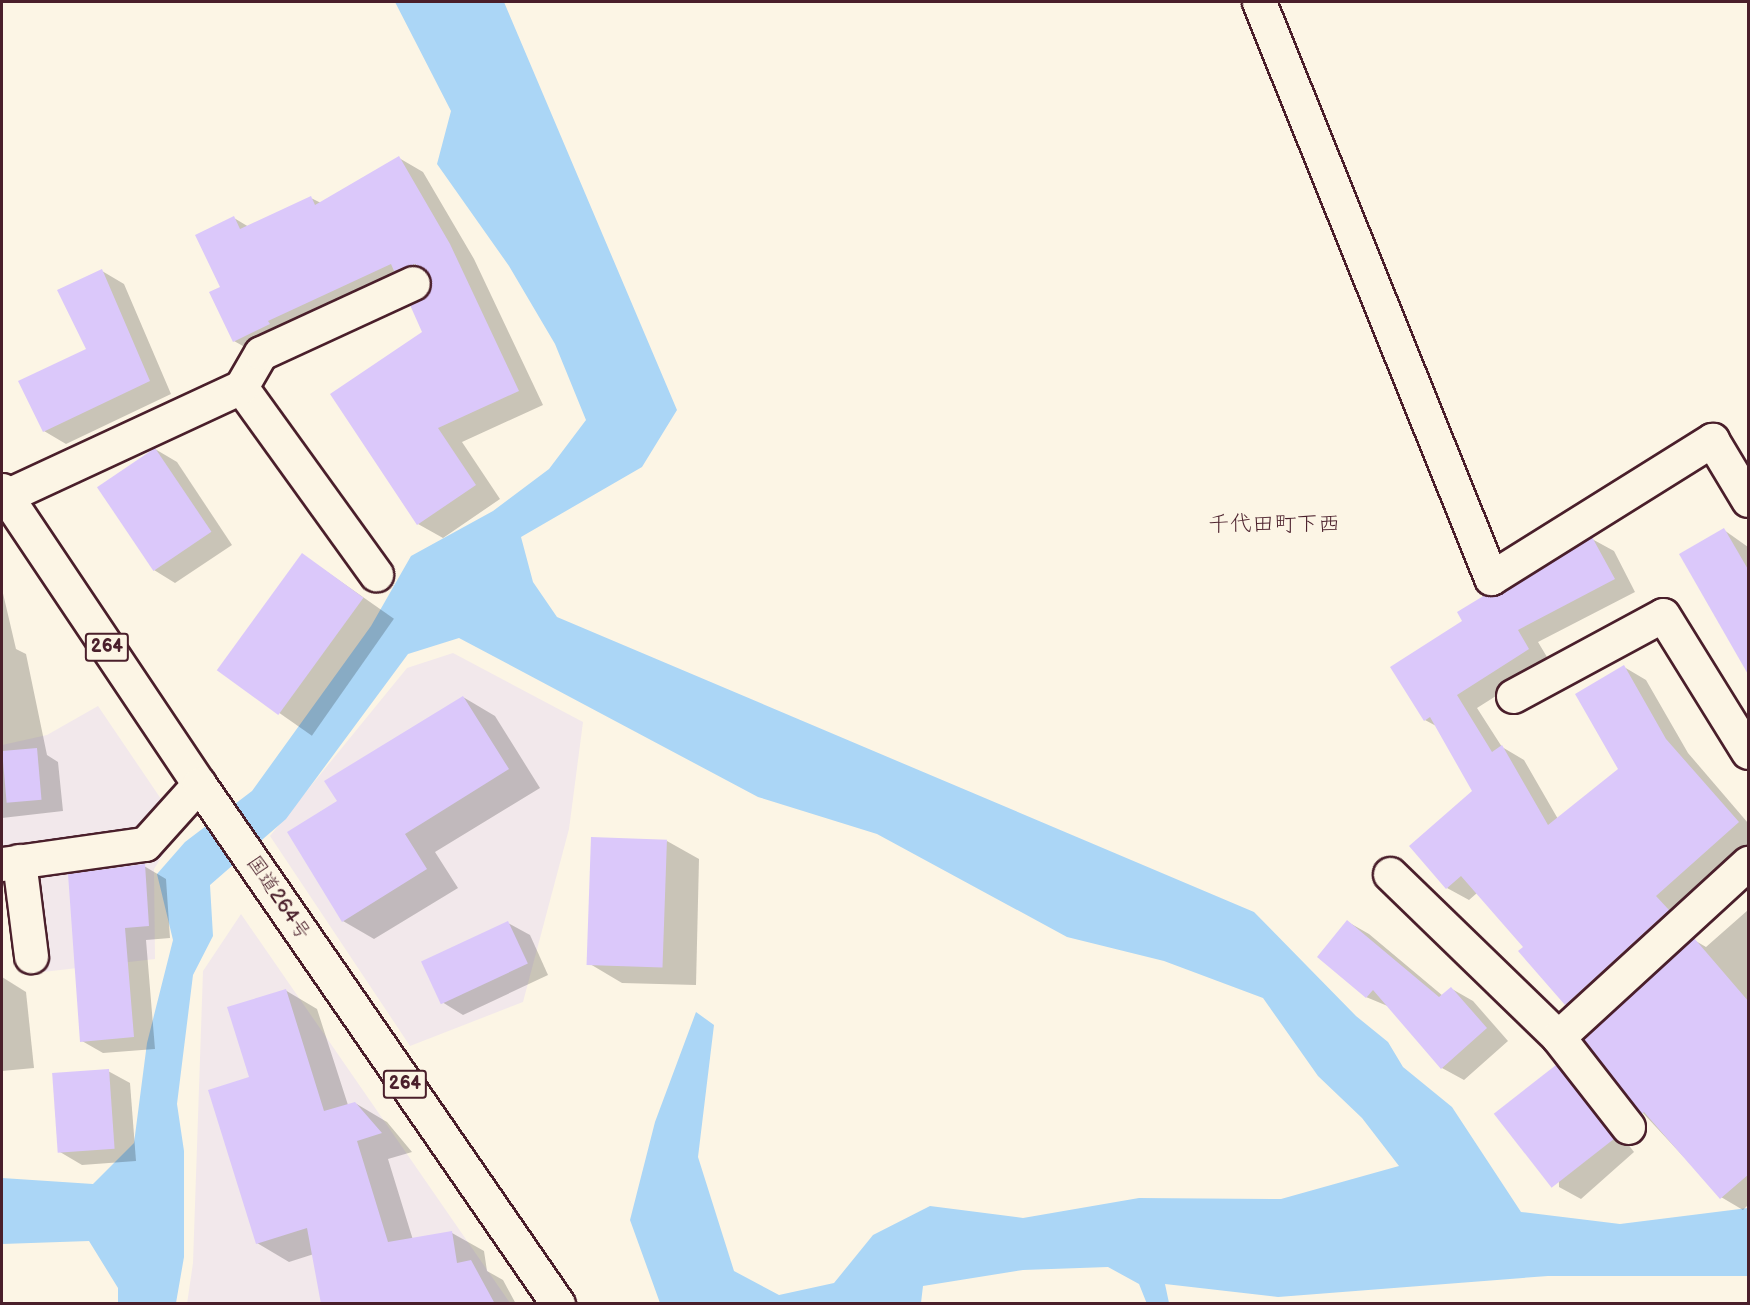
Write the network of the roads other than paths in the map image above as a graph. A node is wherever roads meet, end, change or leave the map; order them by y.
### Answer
1 (1259, 2) edge
2 (413, 283) dead end
3 (241, 387) junction
4 (4, 493) edge
5 (1749, 500) edge
6 (376, 574) dead end
7 (1513, 696) dead end
8 (1739, 719) edge
9 (1749, 752) edge
10 (206, 795) junction
11 (10, 862) edge
12 (1749, 862) edge
13 (1390, 874) dead end
14 (31, 956) dead end
15 (1558, 1038) junction
16 (1628, 1127) dead end
17 (558, 1304) edge

1 - 5 main road
2 - 3 main road
3 - 4 main road
3 - 6 main road
4 - 10 main road, 国道264号 / 264
7 - 8 main road
8 - 9 main road
10 - 11 main road
10 - 17 main road, 国道264号 / 264
11 - 14 main road
12 - 15 main road
13 - 15 main road
15 - 16 main road

